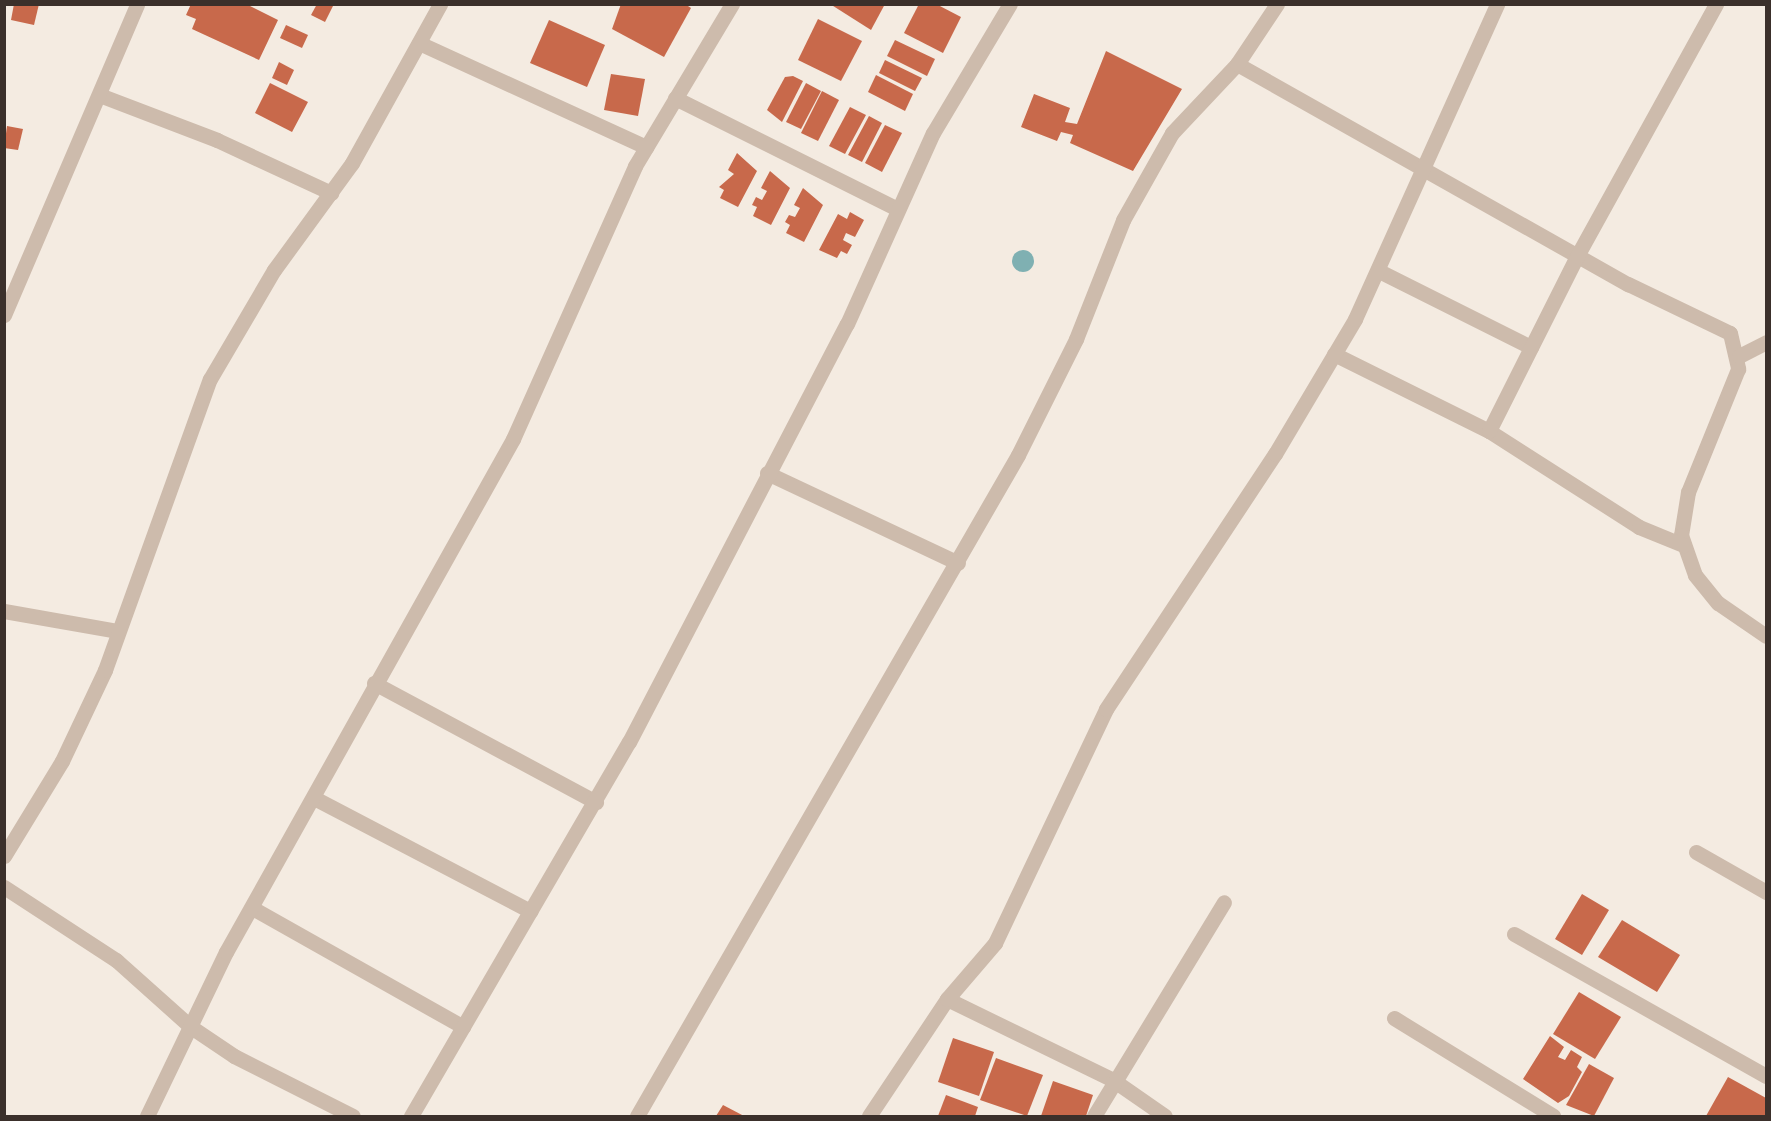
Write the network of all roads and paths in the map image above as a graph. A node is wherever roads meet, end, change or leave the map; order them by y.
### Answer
1 (137, 4) edge
2 (440, 4) edge
3 (732, 4) edge
4 (1010, 4) edge
5 (1277, 4) edge
6 (1497, 4) edge
7 (1716, 4) edge
8 (419, 43) junction
9 (1237, 64) junction
10 (102, 96) junction
11 (675, 98) junction
12 (646, 147) junction
13 (1420, 169) junction
14 (331, 193) junction
15 (896, 208) junction
16 (1577, 256) junction
17 (1379, 271) junction
18 (4, 315) edge
19 (1767, 342) edge
20 (1531, 347) junction
21 (1334, 354) junction
22 (1739, 356) junction
23 (1489, 432) junction
24 (767, 473) junction
25 (1683, 545) junction
26 (958, 563) junction
27 (4, 611) edge
28 (118, 631) junction
29 (1767, 636) edge
30 (374, 683) junction
31 (316, 799) junction
32 (596, 802) junction
33 (1696, 852) dead end
34 (4, 856) edge
35 (4, 887) edge
36 (1767, 892) edge
37 (1224, 902) dead end
38 (254, 909) junction
39 (530, 911) junction
40 (1514, 934) dead end
41 (947, 999) junction
42 (1394, 1018) dead end
43 (191, 1027) junction
44 (463, 1027) junction
45 (1767, 1076) edge
46 (1113, 1080) junction
47 (147, 1116) edge
48 (353, 1116) edge
49 (411, 1116) edge
50 (637, 1116) edge
51 (869, 1116) edge
52 (1094, 1116) edge
53 (1165, 1116) edge
54 (1553, 1116) edge

1 - 10 street
2 - 8 street
3 - 11 street
4 - 15 street
5 - 9 street
6 - 13 street
7 - 16 street
8 - 12 street
8 - 14 street
9 - 13 street
9 - 26 street
10 - 14 street
10 - 18 street
11 - 12 street
11 - 15 street
12 - 30 street
13 - 16 street
13 - 17 street
14 - 28 street
15 - 24 street
16 - 20 street
16 - 22 street
17 - 20 street
17 - 21 street
19 - 22 street
20 - 23 street
21 - 23 street
21 - 41 street
22 - 25 street
23 - 25 street
24 - 26 street
24 - 32 street
25 - 29 street
26 - 50 street
27 - 28 street
28 - 34 street
30 - 31 street
30 - 32 street
31 - 38 street
31 - 39 street
32 - 39 street
33 - 36 street
35 - 43 street
37 - 46 street
38 - 43 street
38 - 44 street
39 - 44 street
40 - 45 street
41 - 46 street
41 - 51 street
42 - 54 street
43 - 47 street
43 - 48 street
44 - 49 street
46 - 52 street
46 - 53 street

